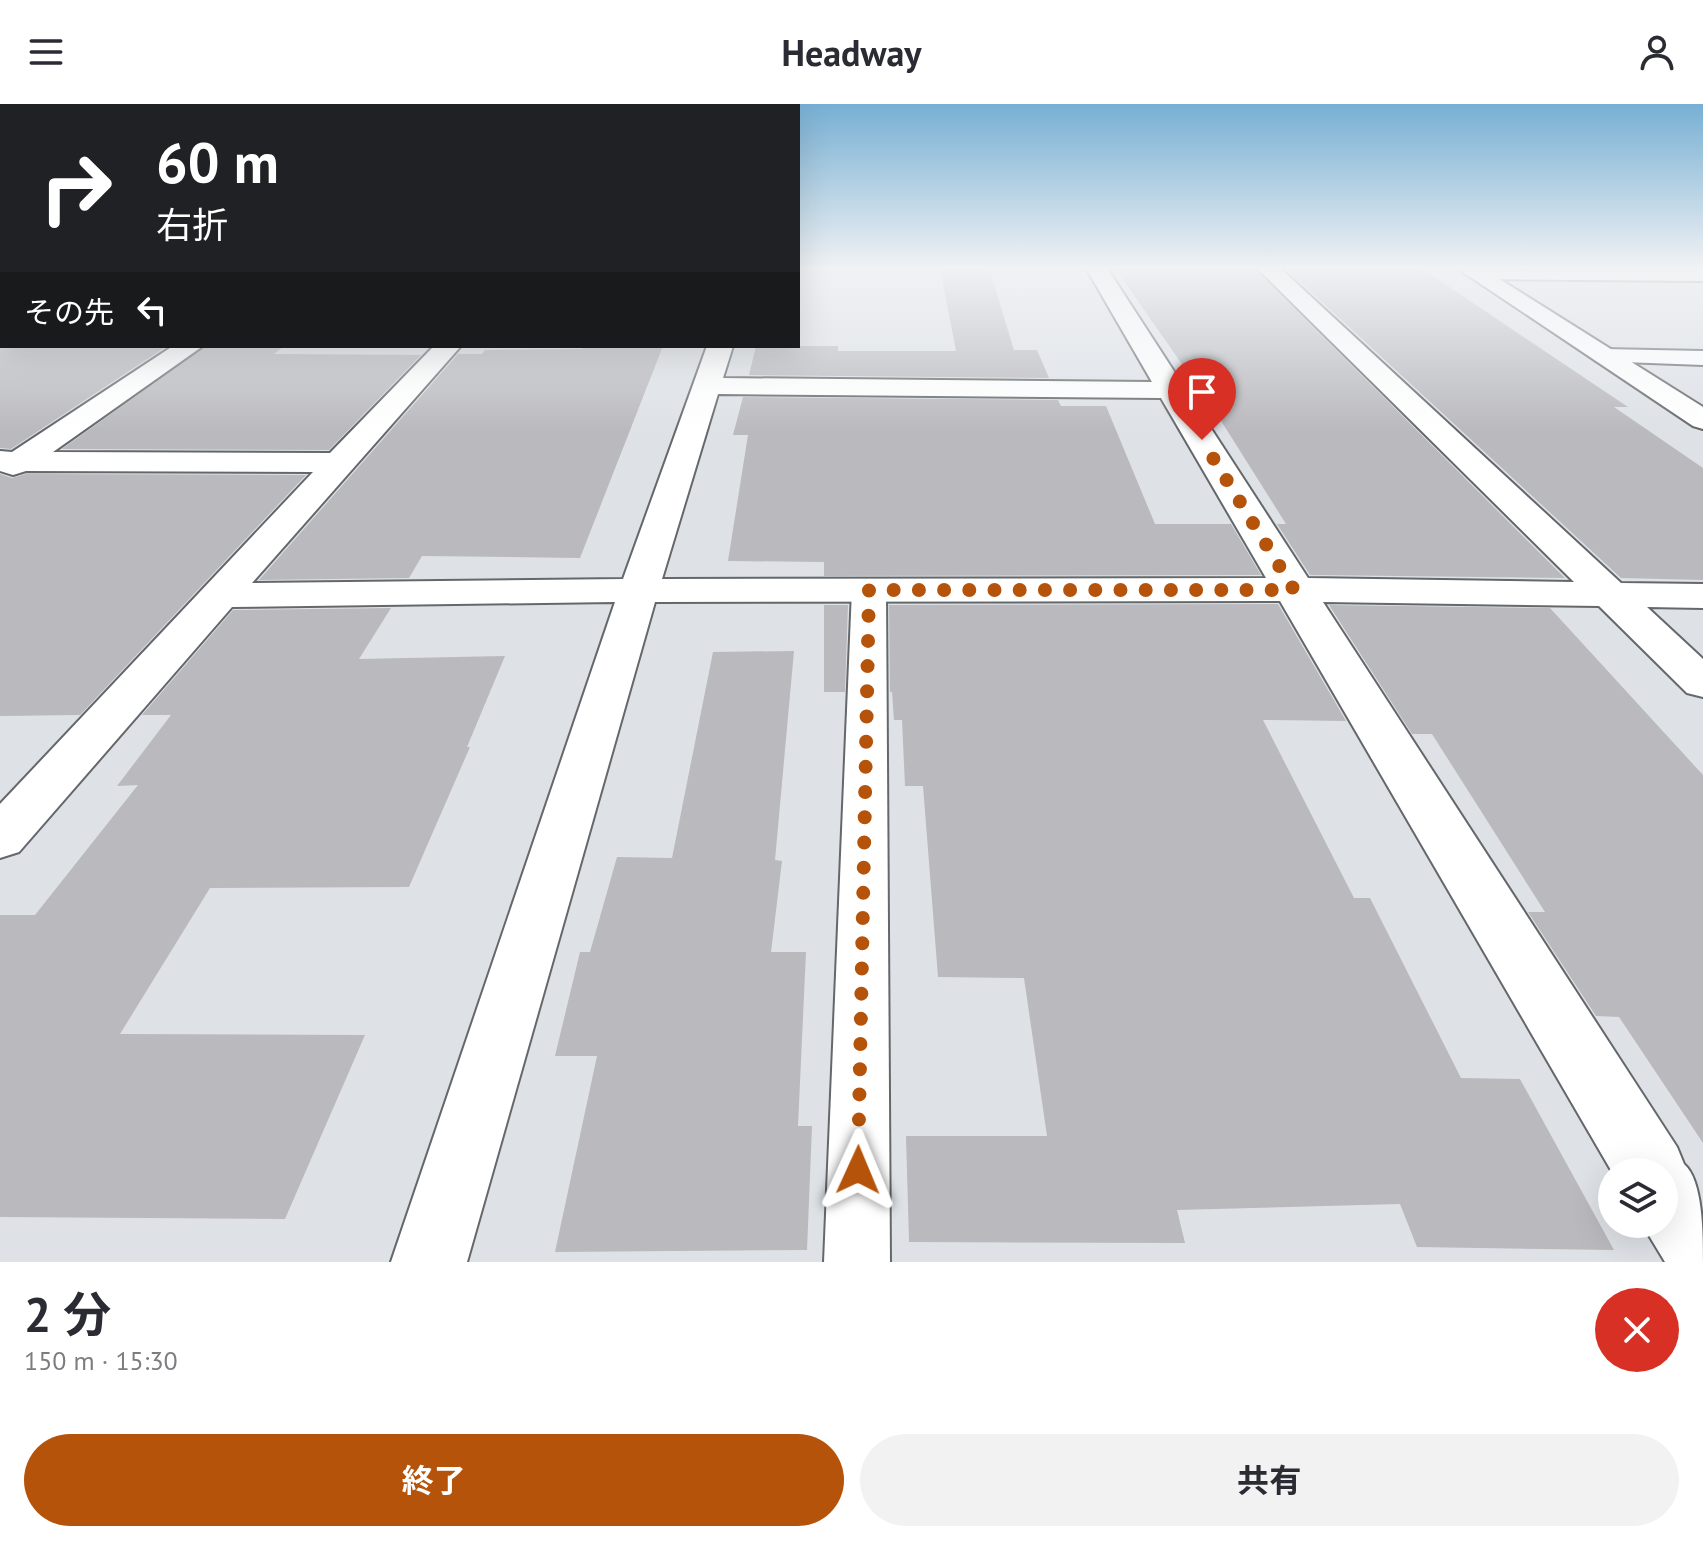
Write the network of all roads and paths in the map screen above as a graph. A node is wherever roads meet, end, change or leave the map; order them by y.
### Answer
1 (1129, 322) edge
2 (1324, 322) edge
3 (1551, 322) edge
4 (187, 348) edge
5 (446, 348) edge
6 (1604, 356) junction
7 (1703, 358) edge
8 (713, 366) edge
9 (1171, 390) junction
10 (1703, 420) edge
11 (339, 463) junction
12 (6, 466) edge
13 (639, 589) junction
14 (869, 590) junction
15 (1294, 590) junction
16 (1610, 594) junction
17 (219, 595) junction
18 (1703, 596) edge
19 (1703, 683) edge
20 (0, 838) edge
21 (1643, 1158) edge
22 (1678, 1215) edge
23 (1703, 1255) edge
24 (429, 1262) edge
25 (857, 1262) edge

1 - 9 street
2 - 16 street
3 - 6 street
4 - 12 street
5 - 11 street
6 - 7 lane
6 - 10 street
8 - 9 street
8 - 13 street
9 - 15 street
11 - 12 street
11 - 17 street
13 - 14 street
13 - 17 street
13 - 24 street
14 - 15 street
14 - 25 lane
15 - 16 street
15 - 21 street
16 - 18 street
16 - 19 street
17 - 20 street
22 - 23 street

